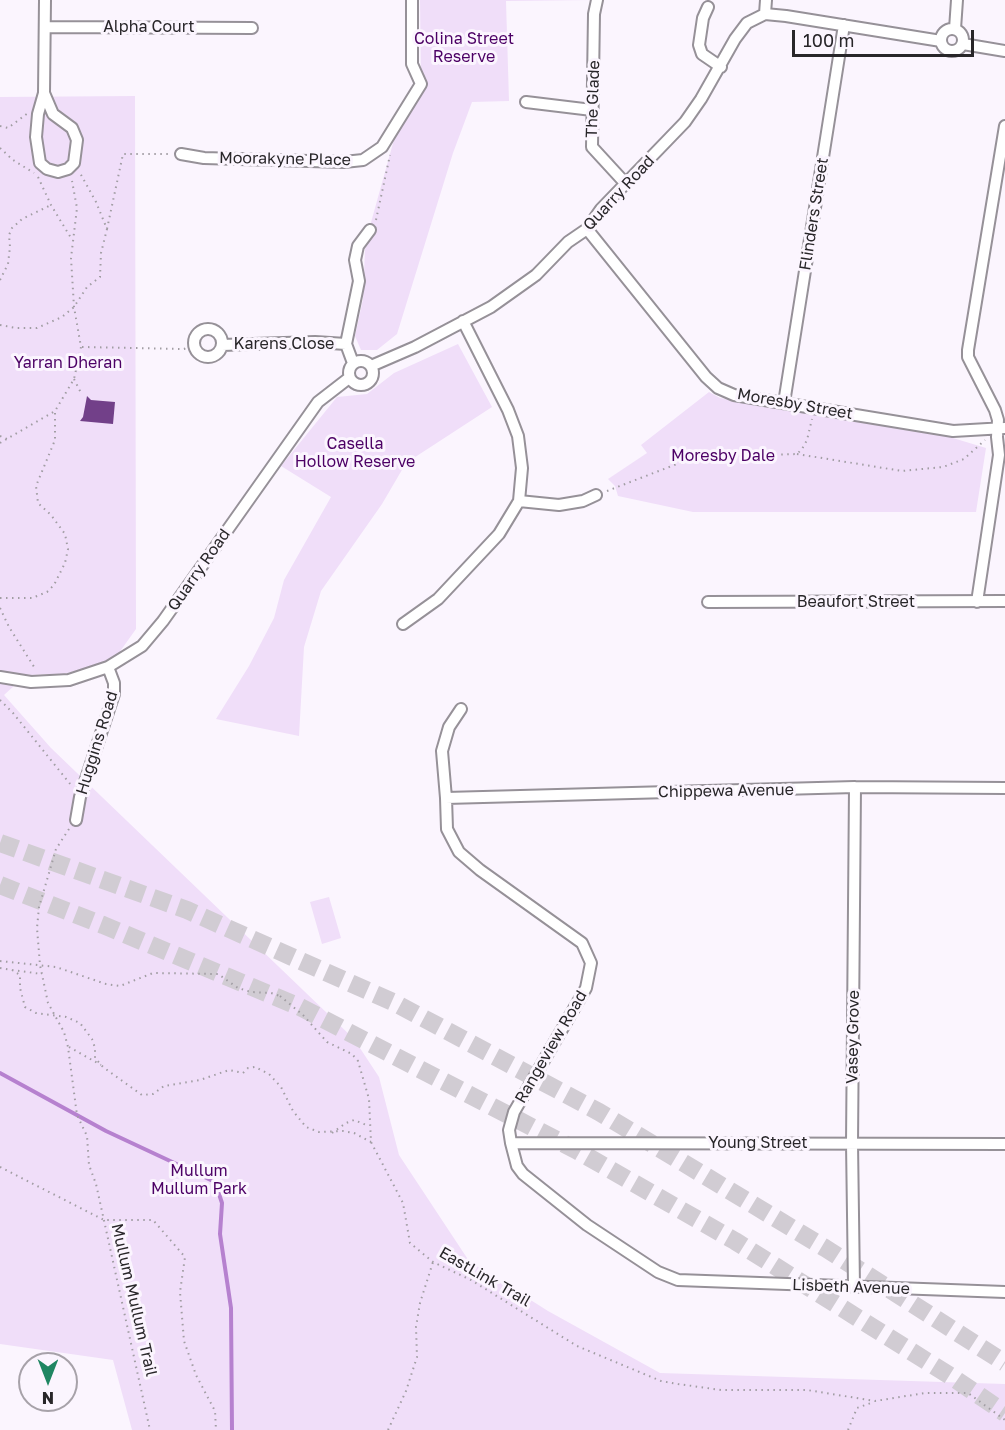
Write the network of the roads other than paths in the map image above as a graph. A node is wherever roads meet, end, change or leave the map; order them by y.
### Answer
1 (45, 0) edge
2 (412, 0) edge
3 (597, 0) edge
4 (765, 0) edge
5 (957, 0) edge
6 (708, 7) dead end
7 (765, 14) junction
8 (844, 26) junction
9 (45, 27) junction
10 (252, 28) dead end
11 (955, 29) junction
12 (941, 41) junction
13 (963, 44) junction
14 (1005, 51) edge
15 (720, 67) junction
16 (43, 98) junction
17 (526, 102) dead end
18 (592, 110) junction
19 (1005, 126) edge
20 (181, 154) road end
21 (626, 184) junction
22 (587, 229) junction
23 (370, 230) road end
24 (463, 321) junction
25 (346, 344) junction
26 (222, 345) junction
27 (353, 363) junction
28 (371, 366) junction
29 (349, 378) junction
30 (784, 404) junction
31 (1001, 429) edge
32 (596, 495) road end
33 (519, 501) junction
34 (1005, 601) edge
35 (708, 602) dead end
36 (977, 602) junction
37 (403, 624) dead end
38 (108, 667) junction
39 (0, 677) edge
40 (461, 709) dead end
41 (855, 788) junction
42 (1005, 788) edge
43 (446, 798) junction
44 (76, 820) road end
45 (511, 1143) junction
46 (852, 1143) junction
47 (1005, 1144) edge
48 (698, 1281) joint
49 (854, 1286) junction
50 (1005, 1292) edge

1 - 9 street
2 - 20 street, Moorakyne Place
3 - 18 street, The Glade
4 - 7 street
5 - 11 street
6 - 15 street
7 - 8 street
7 - 15 street, Quarry Road
8 - 12 street
8 - 30 street, Flinders Street
9 - 10 street, Alpha Court
9 - 16 street
11 - 12 street
11 - 13 street
12 - 13 street
13 - 14 street
15 - 21 street, Quarry Road
16 - 16 street
17 - 18 street
18 - 21 street, The Glade
19 - 31 street
21 - 22 street, Quarry Road
22 - 24 street, Quarry Road
22 - 30 street, Moresby Street
23 - 25 street
24 - 28 street, Quarry Road
24 - 33 street
25 - 26 street, Karens Close
25 - 27 street
26 - 26 street, Karens Close
27 - 28 street
27 - 29 street
28 - 29 street, Quarry Road
29 - 38 street, Quarry Road
30 - 31 street, Moresby Street
31 - 36 street
32 - 33 street
33 - 37 street
34 - 36 street, Beaufort Street
35 - 36 street, Beaufort Street
38 - 39 street, Quarry Road
38 - 44 street, Huggins Road
40 - 43 street, Rangeview Road
41 - 42 street, Chippewa Avenue
41 - 43 street, Chippewa Avenue
41 - 46 street, Vasey Grove
43 - 45 street, Rangeview Road
45 - 46 street, Young Street
45 - 48 street, Rangeview Road
46 - 47 street, Young Street
46 - 49 street, Vasey Grove
48 - 49 street, Lisbeth Avenue
49 - 50 street, Lisbeth Avenue

